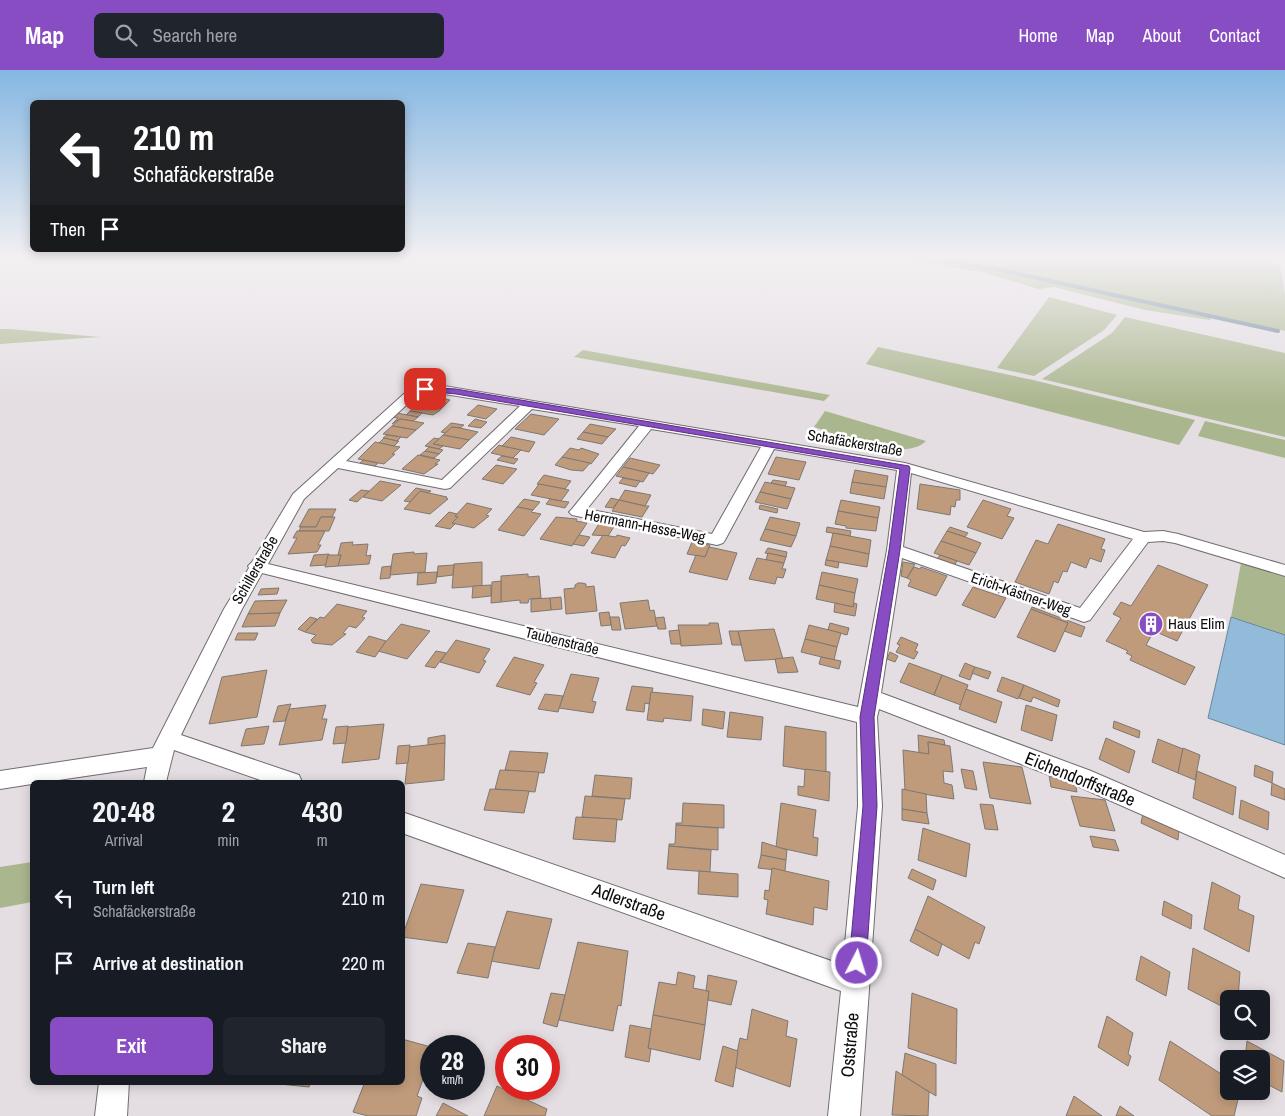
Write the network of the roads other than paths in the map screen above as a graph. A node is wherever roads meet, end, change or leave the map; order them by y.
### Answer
1 (410, 395) joint
2 (530, 404) junction
3 (648, 424) junction
4 (769, 444) junction
5 (335, 463) junction
6 (905, 468) junction
7 (1143, 537) junction
8 (894, 550) junction
9 (256, 566) junction
10 (1285, 571) edge
11 (869, 708) junction
12 (164, 748) junction
13 (0, 780) edge
14 (156, 780) edge
15 (284, 780) edge
16 (405, 823) edge
17 (1285, 867) edge
18 (856, 982) junction
19 (114, 1085) edge
20 (111, 1116) edge
21 (844, 1116) edge

1 - 2 street, Schafäckerstraße
1 - 5 street, Schillerstraße
2 - 3 street, Schafäckerstraße
2 - 5 street
3 - 4 street, Schafäckerstraße
3 - 4 street, Herrmann-Hesse-Weg
4 - 6 street, Schafäckerstraße
5 - 9 street, Schillerstraße
6 - 7 street, Schafäckerstraße
6 - 8 street, Oststraße
7 - 8 street, Erich-Kästner-Weg
7 - 10 street, Schafäckerstraße
8 - 11 street, Oststraße
9 - 11 street, Taubenstraße
9 - 12 street, Schillerstraße
11 - 17 street, Eichendorffstraße
11 - 18 street, Oststraße
12 - 13 street
12 - 14 street, Schillerstraße
12 - 15 street
16 - 18 street, Adlerstraße
18 - 21 street, Oststraße
19 - 20 street

